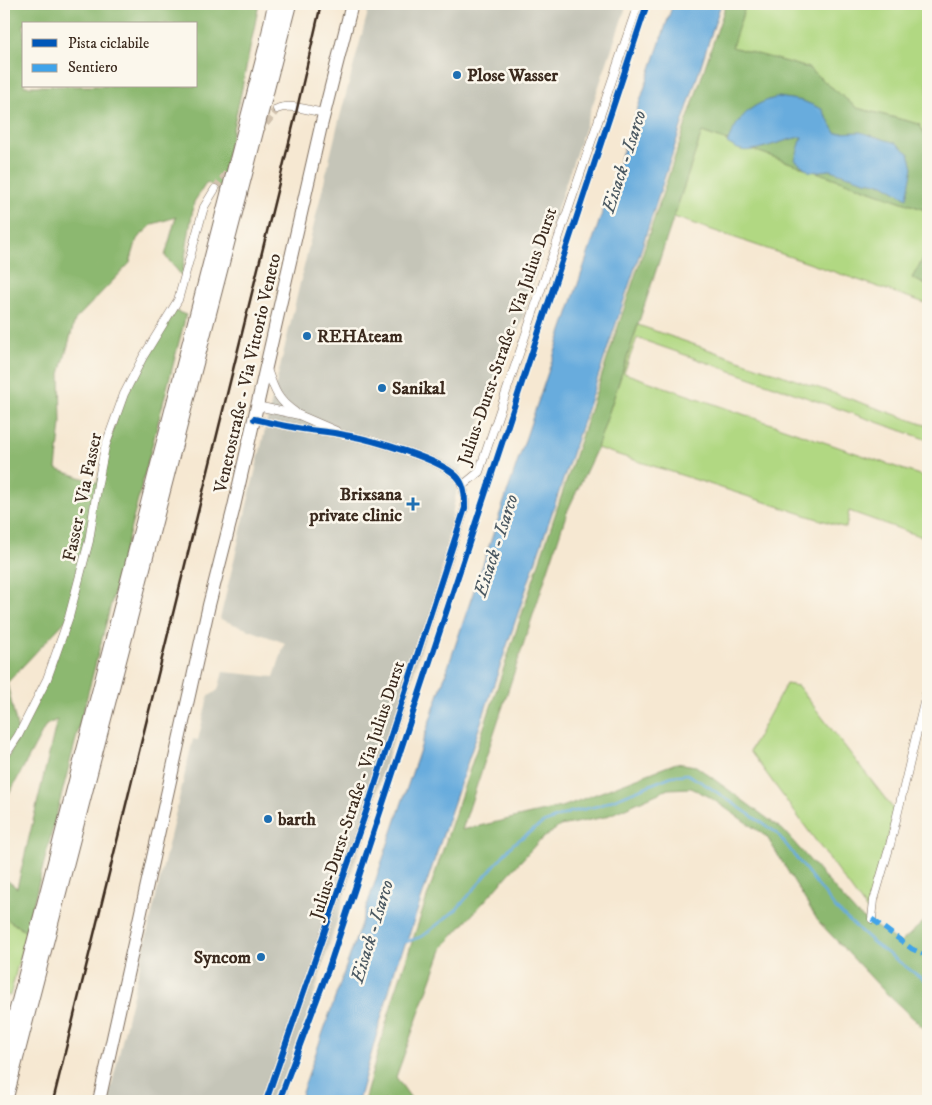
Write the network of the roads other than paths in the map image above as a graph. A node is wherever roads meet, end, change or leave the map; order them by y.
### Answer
1 (275, 4) edge
2 (290, 4) edge
3 (352, 4) edge
4 (638, 4) edge
5 (277, 110) dead end
6 (324, 113) junction
7 (215, 189) tunnel mouth
8 (266, 367) junction
9 (257, 406) junction
10 (299, 415) junction
11 (254, 419) junction
12 (345, 435) junction
13 (462, 486) junction
14 (928, 686) edge
15 (4, 757) edge
16 (872, 919) dead end
17 (4, 1059) edge
18 (6, 1101) edge
19 (99, 1101) edge
20 (266, 1101) edge

1 - 17 highway
2 - 18 highway
3 - 6 main road, Venetostraße - Via Vittorio Veneto
4 - 13 street, Julius-Durst-Straße - Via Julius Durst
5 - 6 street
6 - 8 main road, Venetostraße - Via Vittorio Veneto
7 - 15 street, Fasser - Via Fasser
8 - 9 main road, Venetostraße - Via Vittorio Veneto
8 - 10 street
9 - 10 street
9 - 11 main road, Venetostraße - Via Vittorio Veneto
10 - 12 street
11 - 12 street
11 - 19 main road, Venetostraße - Via Vittorio Veneto
12 - 13 street
13 - 20 street, Julius-Durst-Straße - Via Julius Durst
14 - 16 street

